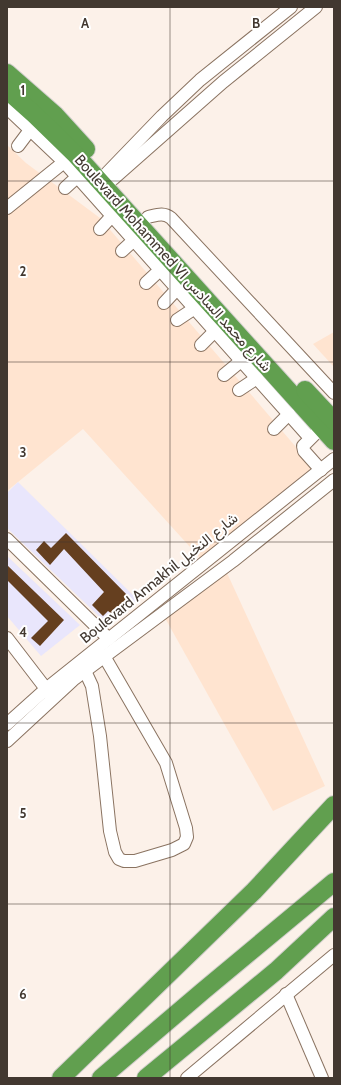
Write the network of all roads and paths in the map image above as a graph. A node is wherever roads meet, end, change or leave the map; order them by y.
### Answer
1 (291, 7) edge
2 (316, 7) edge
3 (7, 73) edge
4 (7, 90) edge
5 (7, 108) edge
6 (30, 130) junction
7 (18, 146) dead end
8 (70, 158) junction
9 (110, 176) junction
10 (78, 177) junction
11 (65, 188) dead end
12 (7, 208) edge
13 (112, 216) junction
14 (148, 217) junction
15 (100, 229) dead end
16 (134, 240) junction
17 (122, 251) dead end
18 (160, 270) junction
19 (146, 283) dead end
20 (177, 289) junction
21 (164, 303) dead end
22 (194, 308) junction
23 (177, 320) dead end
24 (215, 331) junction
25 (201, 345) dead end
26 (241, 361) junction
27 (224, 375) dead end
28 (256, 378) junction
29 (239, 390) dead end
30 (334, 393) edge
31 (288, 414) junction
32 (274, 429) dead end
33 (325, 432) edge
34 (334, 459) edge
35 (321, 470) junction
36 (334, 480) edge
37 (7, 539) edge
38 (7, 638) edge
39 (108, 639) junction
40 (104, 656) junction
41 (85, 671) junction
42 (49, 693) junction
43 (7, 724) edge
44 (7, 741) edge
45 (334, 805) edge
46 (334, 882) edge
47 (334, 918) edge
48 (334, 929) edge
49 (334, 955) edge
50 (276, 971) junction
51 (286, 994) junction
52 (61, 1078) edge
53 (101, 1078) edge
54 (146, 1078) edge
55 (188, 1078) edge
56 (322, 1078) edge

1 - 9 street
2 - 9 street
3 - 9 highway, Boulevard Mohammed VI شارع محمد السادس
4 - 8 highway, Boulevard Mohammed VI شارع محمد السادس
5 - 6 street
6 - 7 street
6 - 8 street
8 - 10 street
8 - 12 street
8 - 33 highway, Boulevard Mohammed VI شارع محمد السادس
9 - 14 highway, Boulevard Mohammed VI شارع محمد السادس
10 - 11 street
10 - 13 street
13 - 15 street
13 - 16 street
14 - 30 street
14 - 33 highway, Boulevard Mohammed VI شارع محمد السادس
16 - 17 street
16 - 18 street
18 - 19 street
18 - 20 street
20 - 21 street
20 - 22 street
22 - 23 street
22 - 24 street
24 - 25 street
24 - 26 street
26 - 27 street
26 - 28 street
28 - 29 street
28 - 31 street
31 - 32 street
31 - 33 street
33 - 35 street
34 - 35 street, Boulevard Annakhil شارع النخيل
35 - 39 street, Boulevard Annakhil شارع النخيل
36 - 40 street, Boulevard Annakhil شارع النخيل
37 - 39 street
38 - 42 street
39 - 42 street, Boulevard Annakhil شارع النخيل
40 - 41 street, Boulevard Annakhil شارع النخيل
40 - 41 street
41 - 42 street, Boulevard Annakhil شارع النخيل
42 - 43 street, Boulevard Annakhil شارع النخيل
42 - 44 street, Boulevard Annakhil شارع النخيل
45 - 52 highway
46 - 53 highway
47 - 50 highway
48 - 50 highway
49 - 51 street
50 - 54 highway
51 - 55 street
51 - 56 street

